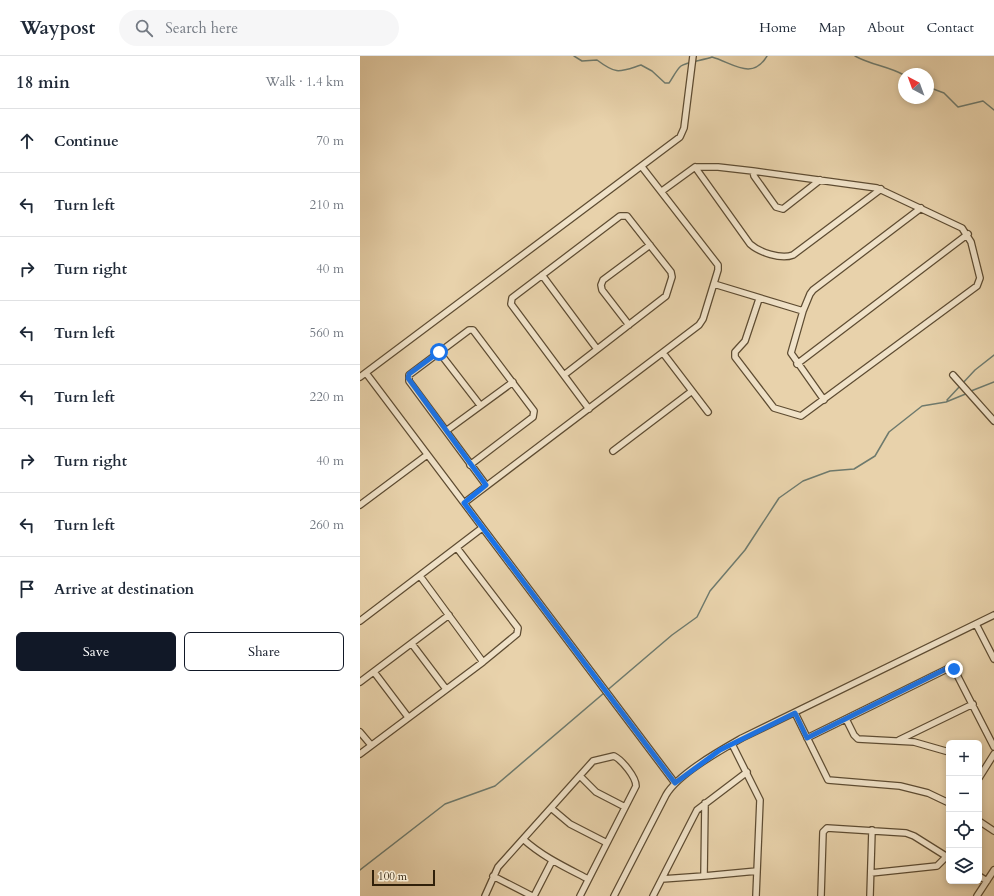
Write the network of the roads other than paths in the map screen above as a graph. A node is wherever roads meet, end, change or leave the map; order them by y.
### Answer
1 (693, 57) edge
2 (642, 167) junction
3 (695, 167) junction
4 (753, 171) junction
5 (820, 180) junction
6 (881, 189) junction
7 (662, 191) junction
8 (921, 208) junction
9 (968, 234) junction
10 (650, 245) junction
11 (542, 276) junction
12 (714, 284) junction
13 (759, 299) junction
14 (804, 311) junction
15 (629, 325) junction
16 (597, 349) junction
17 (439, 352) junction
18 (663, 353) junction
19 (797, 364) junction
20 (366, 373) junction
21 (564, 375) junction
22 (953, 375) dead end
23 (360, 377) edge
24 (513, 382) junction
25 (692, 391) junction
26 (824, 400) junction
27 (480, 405) junction
28 (589, 409) junction
29 (708, 412) dead end
30 (994, 421) edge
31 (446, 432) junction
32 (613, 451) dead end
33 (427, 455) junction
34 (470, 465) junction
35 (486, 485) junction
36 (464, 503) junction
37 (360, 505) edge
38 (482, 528) junction
39 (457, 548) junction
40 (420, 576) junction
41 (994, 615) edge
42 (449, 616) junction
43 (360, 621) edge
44 (976, 624) junction
45 (412, 644) junction
46 (991, 647) edge
47 (994, 658) edge
48 (483, 662) junction
49 (374, 672) junction
50 (360, 682) edge
51 (446, 689) junction
52 (973, 704) junction
53 (795, 713) junction
54 (408, 717) junction
55 (846, 719) junction
56 (360, 732) edge
57 (807, 738) junction
58 (898, 741) junction
59 (732, 744) junction
60 (371, 746) junction
61 (994, 747) edge
62 (946, 751) edge
63 (360, 754) edge
64 (994, 754) edge
65 (982, 770) edge
66 (747, 772) junction
67 (580, 776) junction
68 (675, 783) junction
69 (946, 802) edge
70 (705, 803) junction
71 (551, 808) junction
72 (625, 808) junction
73 (982, 823) edge
74 (872, 830) junction
75 (994, 830) edge
76 (523, 839) junction
77 (607, 843) junction
78 (946, 856) edge
79 (946, 859) edge
80 (552, 861) junction
81 (994, 870) edge
82 (757, 871) junction
83 (871, 873) junction
84 (493, 876) junction
85 (704, 876) junction
86 (982, 878) edge
87 (588, 879) junction
88 (662, 879) junction
89 (987, 881) junction
90 (485, 896) edge
91 (533, 896) edge
92 (580, 896) edge
93 (614, 896) edge
94 (653, 896) edge
95 (756, 896) edge
96 (821, 896) edge
97 (870, 896) edge
98 (977, 896) edge

1 - 2 street
2 - 7 street
2 - 20 street
3 - 4 street
3 - 6 street
3 - 7 street
4 - 5 street
4 - 5 street
5 - 6 street
6 - 8 street
7 - 12 street
8 - 9 street
8 - 14 street
9 - 19 street
9 - 26 street
10 - 11 street
10 - 15 street
10 - 15 street
11 - 16 street
11 - 21 street
12 - 13 street
12 - 18 street
13 - 14 street
13 - 26 street
14 - 19 street
15 - 16 street
16 - 21 street
17 - 24 street
17 - 27 street
17 - 31 street
18 - 25 street
18 - 28 street
19 - 26 street
20 - 23 street
20 - 33 street
21 - 28 street
22 - 30 street
24 - 27 street
24 - 34 street
25 - 29 street
25 - 32 street
27 - 31 street
28 - 35 street
31 - 34 street
33 - 36 street
33 - 37 street
34 - 35 street
35 - 36 street
36 - 38 street
38 - 39 street
38 - 68 street
39 - 40 street
39 - 48 street
40 - 42 street
40 - 43 street
41 - 44 street
42 - 45 street
42 - 48 street
44 - 46 street
44 - 53 street
45 - 49 street
45 - 51 street
46 - 47 street
48 - 51 street
49 - 50 street
49 - 54 street
51 - 54 street
52 - 55 street
52 - 58 street
52 - 61 street
53 - 57 street
53 - 59 street
54 - 60 street
55 - 57 street
55 - 58 street
56 - 60 street
57 - 69 street
58 - 62 street
59 - 66 street
59 - 68 street
60 - 63 street
64 - 65 street
66 - 70 street
66 - 82 street
67 - 71 street
67 - 72 street
67 - 72 street
68 - 93 street
70 - 85 street
70 - 88 street
71 - 76 street
71 - 77 street
72 - 77 street
73 - 75 street
74 - 78 street
74 - 83 street
74 - 96 street
76 - 80 street
76 - 84 street
77 - 87 street
79 - 83 street
80 - 87 street
80 - 91 street
81 - 89 street
82 - 85 street
82 - 95 street
83 - 97 street
84 - 90 street
84 - 91 street
85 - 88 street
86 - 89 street
87 - 92 street
88 - 94 street
89 - 98 street

